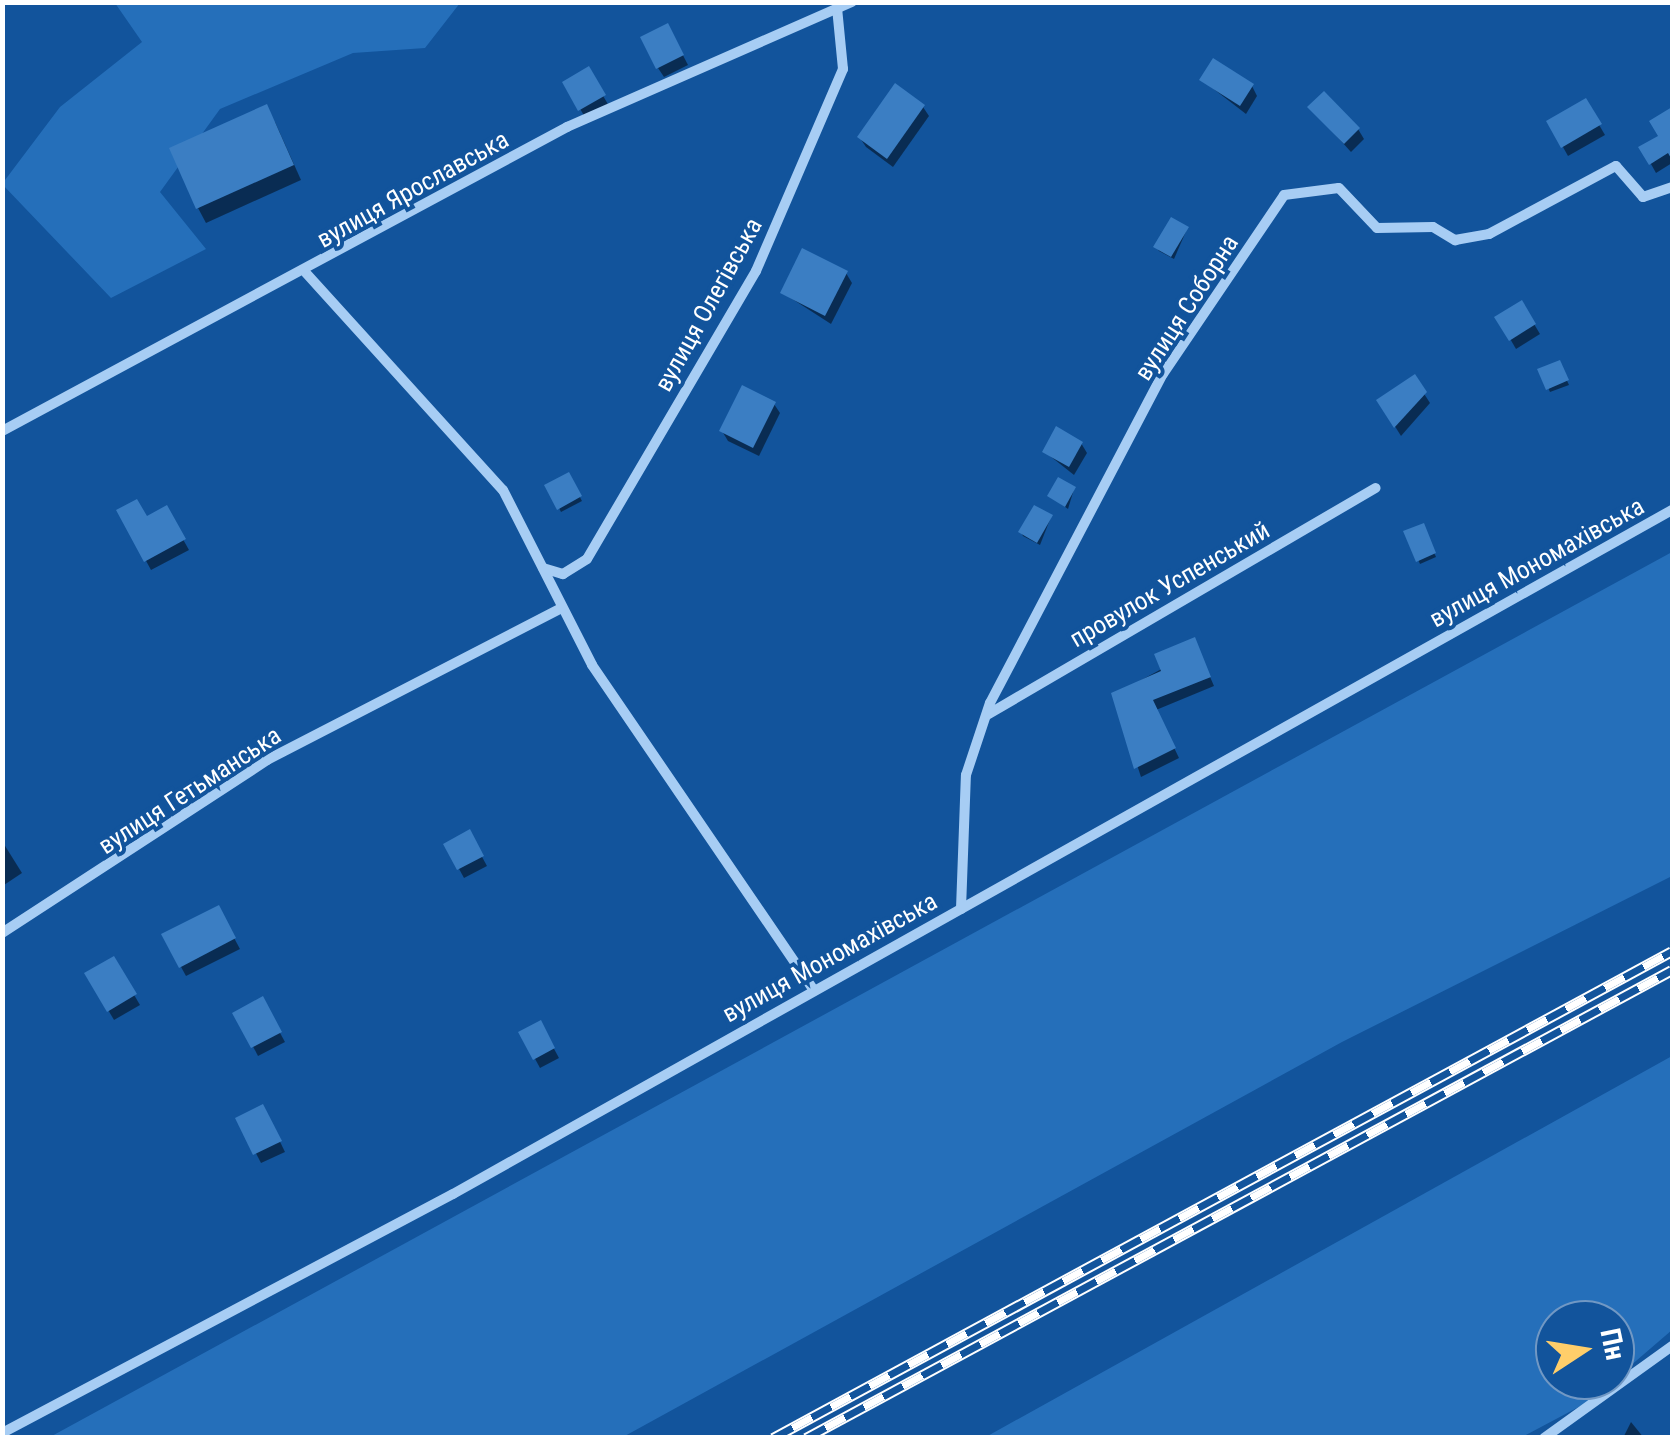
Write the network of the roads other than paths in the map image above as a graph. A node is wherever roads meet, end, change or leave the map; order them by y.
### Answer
1 (852, 2) edge
2 (837, 8) junction
3 (1672, 186) edge
4 (306, 272) junction
5 (2, 431) edge
6 (1375, 488) dead end
7 (1672, 510) edge
8 (542, 568) junction
9 (562, 608) junction
10 (986, 716) junction
11 (960, 909) junction
12 (2, 934) edge
13 (814, 990) junction
14 (1672, 1346) edge
15 (2, 1434) edge
16 (1544, 1438) edge

1 - 2 street, вулиця Ярославська
2 - 4 street, вулиця Ярославська
2 - 8 street, вулиця Олегівська
3 - 10 street, вулиця Соборна
4 - 5 street, вулиця Ярославська
4 - 8 street
6 - 10 street, провулок Успенський
7 - 11 street, вулиця Мономахівська
8 - 9 street
9 - 12 street, вулиця Гетьманська
9 - 13 street
10 - 11 street, вулиця Соборна
11 - 13 street, вулиця Мономахівська
13 - 15 street, вулиця Мономахівська
14 - 16 street

